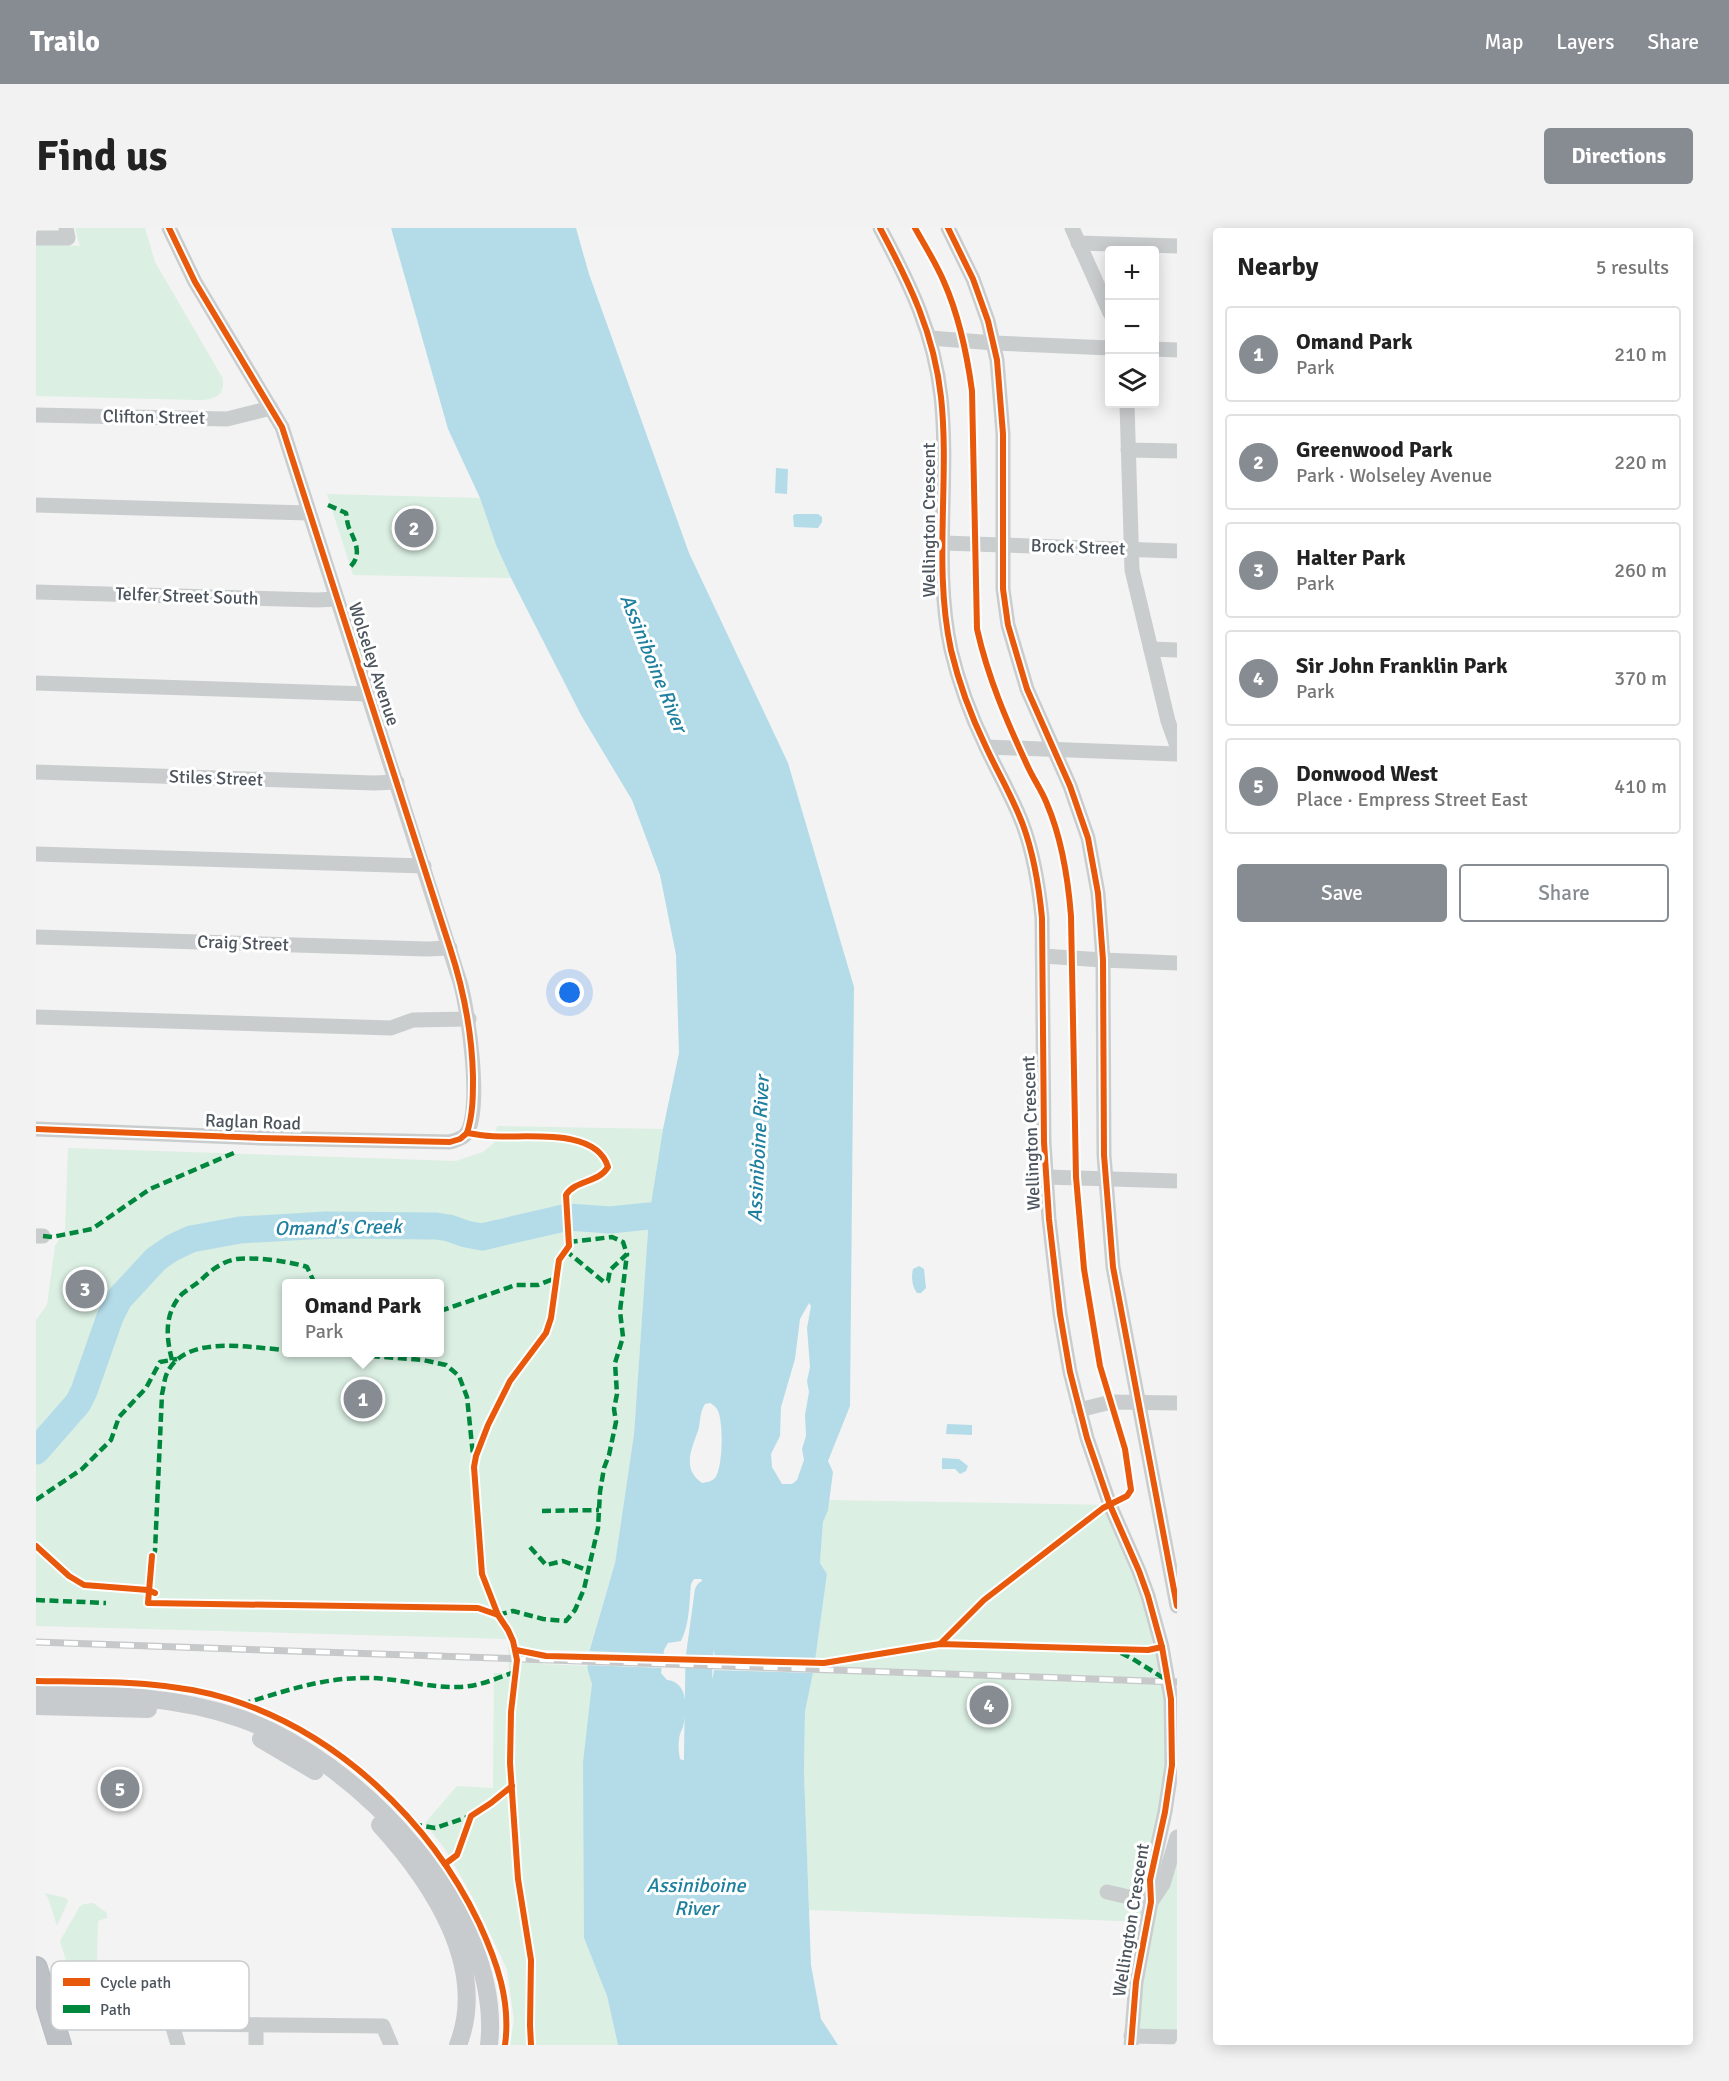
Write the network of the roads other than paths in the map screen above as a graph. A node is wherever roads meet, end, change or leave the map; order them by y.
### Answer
1 (66, 228) edge
2 (169, 228) edge
3 (880, 228) edge
4 (948, 228) edge
5 (1072, 228) edge
6 (36, 238) edge
7 (1078, 243) junction
8 (1177, 246) edge
9 (1105, 302) edge
10 (930, 338) junction
11 (994, 343) junction
12 (1105, 348) edge
13 (1159, 349) edge
14 (1177, 350) edge
15 (271, 408) junction
16 (1127, 408) edge
17 (36, 415) edge
18 (1128, 450) junction
19 (1177, 451) edge
20 (36, 505) edge
21 (309, 513) junction
22 (943, 543) junction
23 (1002, 544) junction
24 (1132, 549) junction
25 (1177, 551) edge
26 (36, 592) edge
27 (337, 598) junction
28 (1151, 649) junction
29 (1177, 650) edge
30 (36, 683) edge
31 (368, 694) junction
32 (1177, 746) edge
33 (986, 747) junction
34 (1053, 749) junction
35 (1177, 754) edge
36 (36, 772) edge
37 (397, 782) junction
38 (36, 854) edge
39 (424, 866) junction
40 (36, 937) edge
41 (450, 948) junction
42 (1042, 956) junction
43 (1103, 960) junction
44 (1177, 963) edge
45 (36, 1017) edge
46 (469, 1019) junction
47 (36, 1129) edge
48 (467, 1133) joint
49 (1046, 1177) junction
50 (1106, 1178) junction
51 (1177, 1181) edge
52 (1139, 1401) junction
53 (1177, 1403) edge
54 (1079, 1410) junction
55 (1177, 1606) edge
56 (36, 1693) edge
57 (36, 1706) edge
58 (1171, 1814) edge
59 (1177, 1837) edge
60 (1107, 1892) dead end
61 (1151, 1902) junction
62 (36, 1968) edge
63 (51, 2016) edge
64 (249, 2025) edge
65 (256, 2025) junction
66 (55, 2030) edge
67 (174, 2030) edge
68 (1177, 2037) edge
69 (1131, 2040) edge
70 (60, 2045) edge
71 (178, 2045) edge
72 (256, 2045) edge
73 (391, 2045) edge
74 (458, 2045) edge
75 (489, 2045) edge

1 - 6 street
2 - 15 street, Wolseley Avenue
3 - 10 street, Wellington Crescent
4 - 11 street
5 - 7 street
7 - 8 street
7 - 9 street
10 - 11 street
10 - 22 street, Wellington Crescent
11 - 12 street
11 - 23 street
13 - 14 street
15 - 17 street, Clifton Street
15 - 21 street, Wolseley Avenue
16 - 18 street
18 - 19 street
18 - 24 street
20 - 21 street
21 - 27 street, Wolseley Avenue
22 - 23 street, Brock Street
22 - 33 street, Wellington Crescent
23 - 24 street, Brock Street
23 - 34 street
24 - 25 street, Brock Street
24 - 28 street
26 - 27 street, Telfer Street South
27 - 31 street, Wolseley Avenue
28 - 29 street
28 - 32 street
30 - 31 street
31 - 37 street, Wolseley Avenue
33 - 34 street
33 - 42 street, Wellington Crescent
34 - 35 street
34 - 43 street
36 - 37 street, Stiles Street
37 - 39 street, Wolseley Avenue
38 - 39 street
39 - 41 street, Wolseley Avenue
40 - 41 street, Craig Street
41 - 46 street, Wolseley Avenue
42 - 43 street
42 - 49 street, Wellington Crescent
43 - 44 street
43 - 50 street
45 - 46 street
46 - 48 street, Wolseley Avenue
47 - 48 street, Raglan Road
49 - 50 street
49 - 54 street, Wellington Crescent
50 - 51 street
50 - 52 street
52 - 53 street
52 - 54 street
52 - 55 street
54 - 58 street, Wellington Crescent
56 - 75 main road
57 - 74 main road
58 - 61 street, Wellington Crescent
59 - 61 street, Wellington Crescent
60 - 61 street
61 - 69 street, Wellington Crescent
62 - 63 highway
64 - 65 street
65 - 72 street
65 - 73 street
66 - 70 highway
67 - 71 street
68 - 69 street

